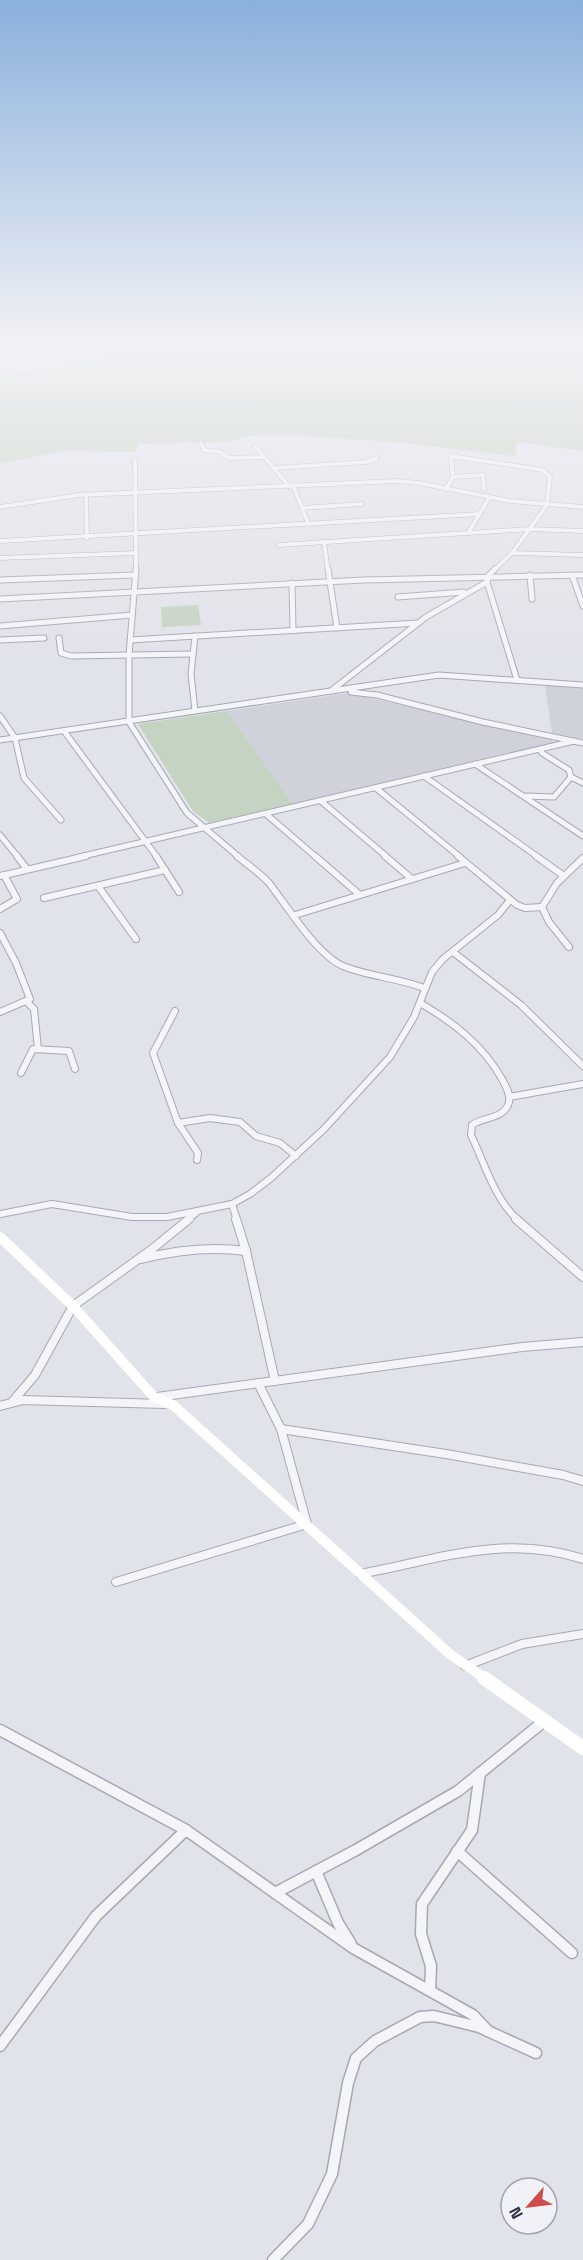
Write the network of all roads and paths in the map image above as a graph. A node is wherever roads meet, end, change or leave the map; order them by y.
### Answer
1 (204, 449) edge
2 (258, 449) edge
3 (264, 457) junction
4 (378, 458) dead end
5 (135, 460) dead end
6 (274, 468) junction
7 (453, 477) junction
8 (291, 485) junction
9 (446, 489) junction
10 (484, 489) dead end
11 (135, 492) junction
12 (86, 494) junction
13 (489, 498) junction
14 (362, 504) dead end
15 (547, 505) junction
16 (0, 507) edge
17 (302, 508) junction
18 (582, 509) edge
19 (480, 514) junction
20 (308, 523) junction
21 (530, 530) junction
22 (583, 531) edge
23 (468, 533) junction
24 (137, 536) junction
25 (87, 538) junction
26 (0, 541) edge
27 (324, 542) junction
28 (279, 545) dead end
29 (136, 553) junction
30 (512, 554) junction
31 (583, 555) edge
32 (0, 558) edge
33 (135, 575) junction
34 (489, 575) junction
35 (530, 575) junction
36 (572, 575) junction
37 (583, 575) edge
38 (0, 580) edge
39 (330, 581) junction
40 (487, 582) junction
41 (292, 583) junction
42 (464, 592) junction
43 (135, 594) junction
44 (398, 597) dead end
45 (0, 599) edge
46 (532, 599) dead end
47 (583, 606) edge
48 (132, 615) junction
49 (419, 623) junction
50 (0, 626) edge
51 (337, 628) junction
52 (293, 631) junction
53 (195, 636) junction
54 (44, 638) dead end
55 (59, 638) dead end
56 (0, 640) edge
57 (130, 640) junction
58 (191, 654) junction
59 (129, 655) junction
60 (517, 680) junction
61 (583, 685) edge
62 (330, 691) junction
63 (195, 711) junction
64 (0, 716) edge
65 (129, 722) junction
66 (64, 731) junction
67 (15, 738) junction
68 (0, 740) edge
69 (574, 741) junction
70 (583, 743) edge
71 (540, 749) junction
72 (475, 764) junction
73 (424, 776) junction
74 (571, 777) junction
75 (583, 783) edge
76 (376, 788) junction
77 (520, 794) junction
78 (321, 801) junction
79 (266, 814) junction
80 (61, 820) dead end
81 (204, 828) junction
82 (0, 835) edge
83 (583, 836) edge
84 (147, 841) junction
85 (583, 858) edge
86 (465, 863) junction
87 (27, 869) junction
88 (165, 870) junction
89 (2, 875) edge
90 (564, 876) junction
91 (412, 879) junction
92 (98, 886) junction
93 (179, 892) dead end
94 (360, 895) junction
95 (44, 898) dead end
96 (510, 900) junction
97 (542, 908) junction
98 (0, 909) edge
99 (295, 915) junction
100 (0, 933) edge
101 (136, 939) dead end
102 (569, 947) dead end
103 (453, 952) junction
104 (424, 988) junction
105 (27, 1002) junction
106 (420, 1003) junction
107 (175, 1011) dead end
108 (0, 1012) edge
109 (38, 1049) junction
110 (583, 1066) edge
111 (75, 1069) dead end
112 (21, 1073) dead end
113 (583, 1084) edge
114 (509, 1098) junction
115 (178, 1123) junction
116 (296, 1156) junction
117 (197, 1160) dead end
118 (232, 1204) junction
119 (199, 1212) junction
120 (0, 1214) edge
121 (0, 1237) edge
122 (246, 1251) junction
123 (139, 1259) junction
124 (583, 1277) edge
125 (74, 1306) junction
126 (583, 1342) edge
127 (275, 1381) junction
128 (258, 1383) junction
129 (154, 1397) junction
130 (13, 1401) junction
131 (173, 1404) junction
132 (0, 1406) edge
133 (281, 1429) junction
134 (583, 1481) edge
135 (307, 1524) junction
136 (583, 1559) edge
137 (360, 1574) junction
138 (116, 1582) dead end
139 (583, 1634) edge
140 (465, 1666) junction
141 (543, 1722) junction
142 (0, 1730) edge
143 (583, 1748) edge
144 (480, 1773) junction
145 (186, 1830) junction
146 (457, 1851) junction
147 (316, 1871) junction
148 (275, 1893) junction
149 (353, 1948) junction
150 (572, 1953) dead end
151 (430, 1989) junction
152 (488, 2031) junction
153 (0, 2046) edge
154 (536, 2053) dead end
155 (273, 2260) edge

1 - 3 street
2 - 3 street
3 - 6 street
4 - 6 street
5 - 11 street
6 - 8 street
7 - 9 street
7 - 10 street
7 - 15 street
8 - 9 street
8 - 11 street
8 - 17 street
9 - 13 street
11 - 12 street
11 - 24 street
12 - 16 street
12 - 25 street
13 - 15 street
13 - 19 street
14 - 17 street
15 - 18 street
15 - 21 street
17 - 20 street
19 - 20 street
19 - 23 street
20 - 24 street
21 - 22 street
21 - 23 street
21 - 30 street
23 - 27 street
24 - 25 street
24 - 29 street
25 - 26 street
27 - 28 street
27 - 39 street
29 - 32 street
29 - 33 street
30 - 31 street
30 - 34 street
33 - 38 street
33 - 43 street
34 - 35 street
34 - 39 street
34 - 40 street
35 - 36 street
35 - 46 street
36 - 37 street
36 - 47 street
39 - 41 street
39 - 51 street
40 - 42 street
40 - 60 street
41 - 43 street
41 - 52 street
42 - 44 street
42 - 49 street
43 - 45 street
43 - 48 street
48 - 50 street
48 - 57 street
49 - 51 street
49 - 62 street
51 - 52 street
52 - 53 street
53 - 57 street
53 - 58 street
54 - 56 street
55 - 59 street
57 - 59 street
58 - 59 street
58 - 63 street
59 - 65 street
60 - 61 street
60 - 62 street
62 - 63 street
62 - 69 street
63 - 65 street
64 - 67 street
65 - 66 street
65 - 81 street
66 - 67 street
66 - 84 street
67 - 68 street
67 - 80 street
69 - 70 street
69 - 71 street
71 - 72 street
71 - 74 street
72 - 73 street
72 - 77 street
73 - 76 street
73 - 90 street
74 - 75 street
74 - 77 street
76 - 78 street
76 - 86 street
77 - 83 street
78 - 79 street
78 - 91 street
79 - 81 street
79 - 94 street
81 - 84 street
81 - 99 street
82 - 87 street
84 - 87 street
84 - 88 street
85 - 90 street
86 - 91 street
86 - 96 street
87 - 89 street
88 - 92 street
88 - 93 street
89 - 98 street
90 - 97 street
91 - 94 street
92 - 95 street
92 - 101 street
94 - 99 street
96 - 97 street
96 - 103 street
97 - 102 street
99 - 104 street
100 - 105 street
103 - 104 street
103 - 110 street
104 - 106 street
105 - 108 street
105 - 109 street
106 - 114 street
106 - 116 street
107 - 115 street
109 - 111 street
109 - 112 street
113 - 114 street
114 - 124 street
115 - 116 street
115 - 117 street
116 - 118 street
118 - 119 street
118 - 122 street
119 - 120 street
119 - 123 street
121 - 125 main road
122 - 123 street
122 - 127 street
123 - 125 street
125 - 129 main road
125 - 130 street
126 - 127 street
127 - 128 street
128 - 129 street
128 - 133 street
129 - 131 main road
130 - 131 street
130 - 132 street
131 - 135 main road
133 - 134 street
133 - 135 street
135 - 137 main road
135 - 138 street
136 - 137 street
137 - 140 main road
139 - 140 street
140 - 141 main road
141 - 143 main road
141 - 144 street
142 - 145 street
144 - 146 street
144 - 147 street
145 - 148 street
145 - 153 street
146 - 150 street
146 - 151 street
147 - 148 street
147 - 149 street
148 - 149 street
149 - 151 street
151 - 152 street
152 - 154 street
152 - 155 street

